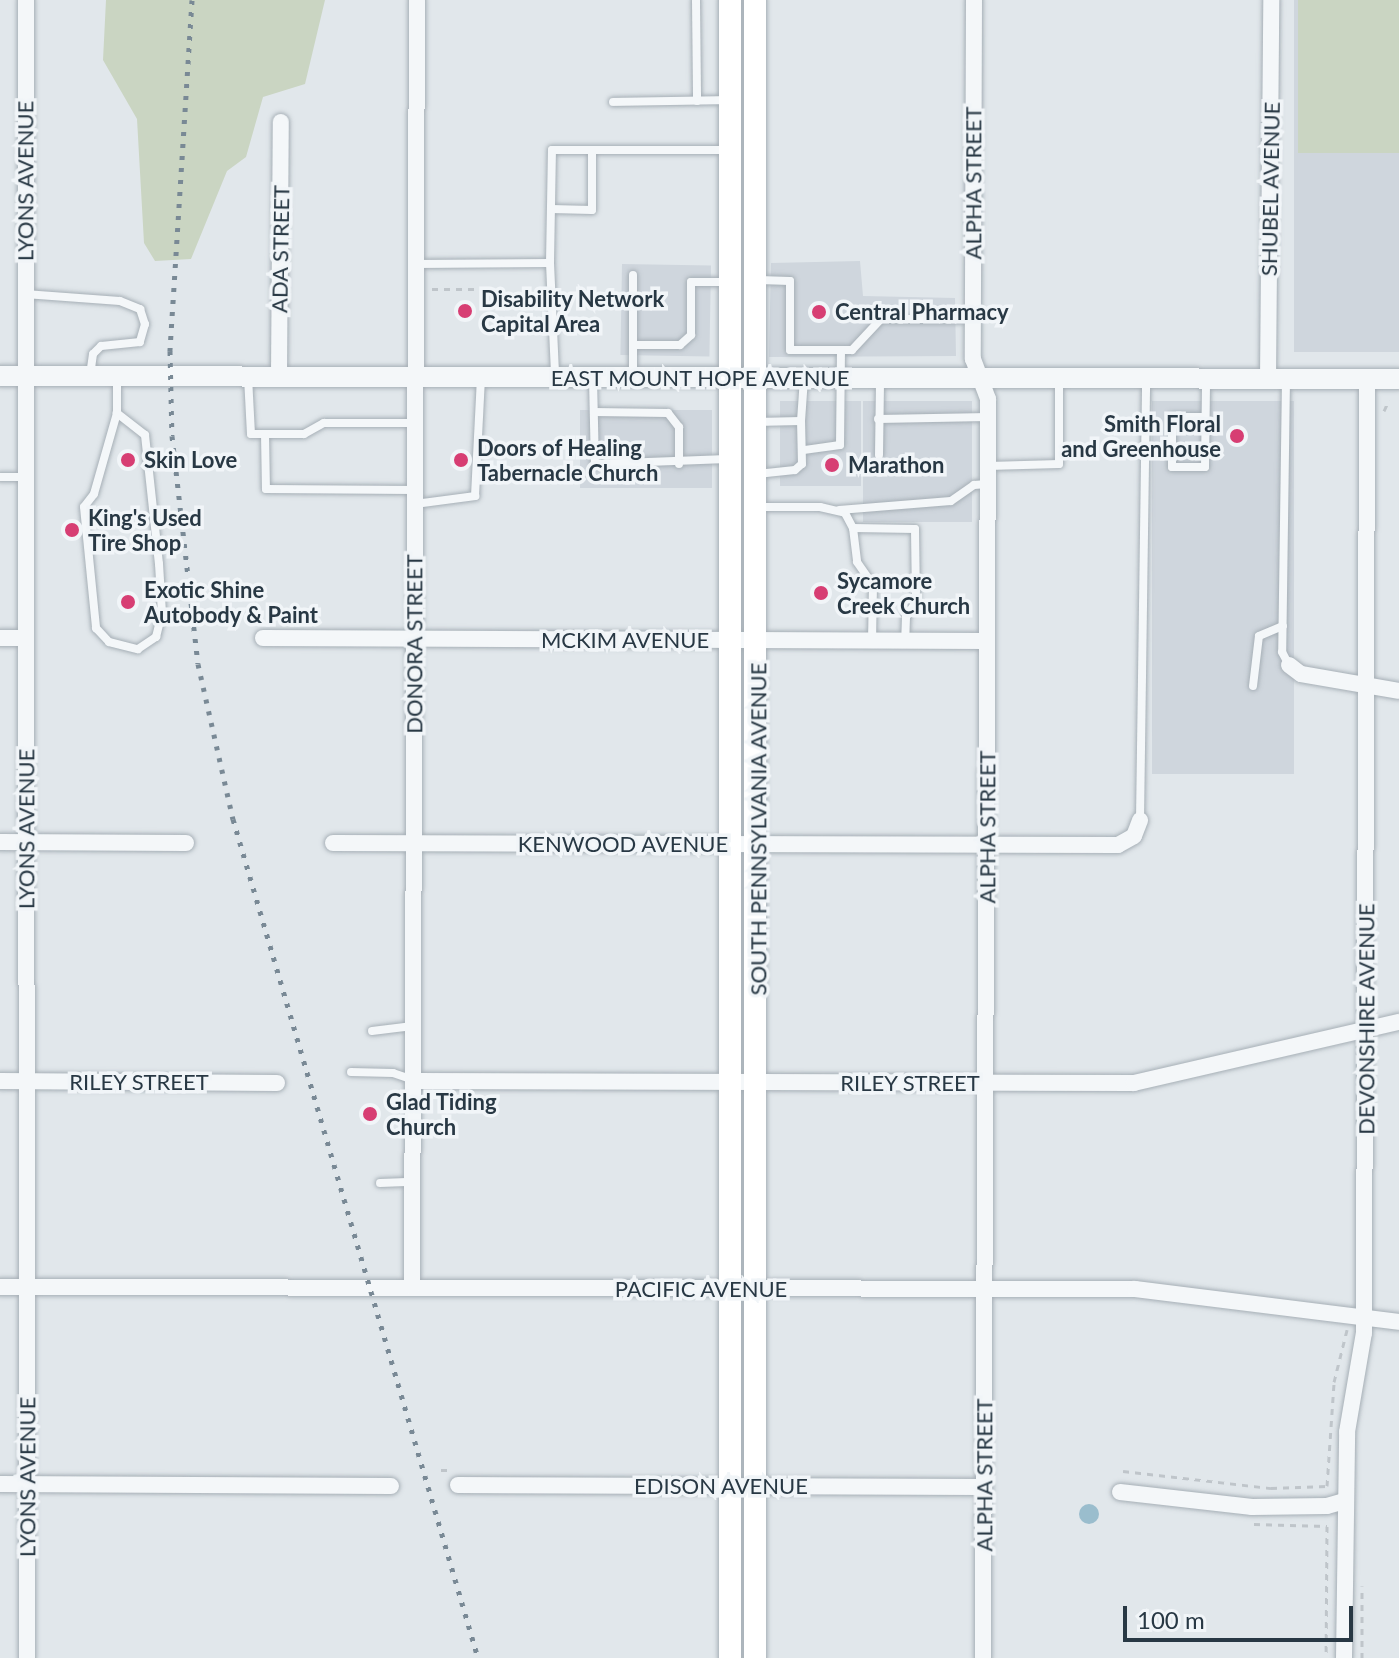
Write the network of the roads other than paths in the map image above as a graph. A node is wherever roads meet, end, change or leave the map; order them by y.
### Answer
1 (26, 0) edge
2 (417, 0) edge
3 (696, 0) edge
4 (730, 0) edge
5 (755, 0) edge
6 (974, 0) edge
7 (1271, 0) edge
8 (729, 100) junction
9 (697, 101) junction
10 (613, 102) dead end
11 (281, 122) dead end
12 (729, 150) junction
13 (592, 151) junction
14 (551, 209) junction
15 (550, 263) junction
16 (416, 264) junction
17 (633, 275) dead end
18 (753, 280) junction
19 (729, 282) junction
20 (24, 293) junction
21 (973, 319) junction
22 (633, 345) junction
23 (841, 350) junction
24 (0, 376) edge
25 (24, 376) junction
26 (90, 376) junction
27 (117, 376) junction
28 (247, 376) junction
29 (279, 377) junction
30 (416, 377) junction
31 (482, 377) junction
32 (754, 377) junction
33 (555, 378) junction
34 (593, 378) junction
35 (633, 378) junction
36 (728, 378) junction
37 (804, 378) junction
38 (841, 378) junction
39 (1146, 378) junction
40 (1206, 378) junction
41 (1367, 378) junction
42 (880, 379) junction
43 (981, 379) junction
44 (1059, 379) junction
45 (1277, 379) junction
46 (1399, 379) edge
47 (594, 412) junction
48 (117, 413) junction
49 (988, 417) junction
50 (1205, 417) junction
51 (878, 419) junction
52 (801, 421) junction
53 (754, 422) junction
54 (414, 423) junction
55 (265, 434) junction
56 (803, 450) junction
57 (879, 455) dead end
58 (730, 458) junction
59 (679, 464) junction
60 (988, 466) junction
61 (756, 474) junction
62 (0, 477) edge
63 (24, 477) junction
64 (987, 484) junction
65 (414, 497) junction
66 (757, 507) junction
67 (839, 510) junction
68 (853, 528) junction
69 (1283, 626) junction
70 (0, 638) edge
71 (25, 638) junction
72 (263, 638) dead end
73 (414, 639) junction
74 (872, 640) junction
75 (905, 640) junction
76 (734, 641) junction
77 (758, 641) junction
78 (987, 641) junction
79 (1289, 665) joint
80 (1367, 684) junction
81 (1253, 686) dead end
82 (1399, 691) edge
83 (1140, 820) joint
84 (0, 842) edge
85 (26, 842) junction
86 (186, 843) dead end
87 (333, 843) dead end
88 (413, 843) junction
89 (986, 844) junction
90 (732, 845) junction
91 (757, 846) junction
92 (1399, 1022) edge
93 (414, 1026) junction
94 (372, 1031) dead end
95 (1366, 1031) junction
96 (351, 1072) dead end
97 (0, 1081) edge
98 (27, 1081) junction
99 (414, 1081) junction
100 (277, 1083) dead end
101 (733, 1083) junction
102 (757, 1083) junction
103 (986, 1083) junction
104 (413, 1182) junction
105 (380, 1183) dead end
106 (0, 1287) edge
107 (26, 1287) junction
108 (412, 1287) junction
109 (985, 1288) junction
110 (732, 1289) junction
111 (757, 1289) junction
112 (1364, 1318) junction
113 (1399, 1322) edge
114 (0, 1484) edge
115 (28, 1484) junction
116 (458, 1485) dead end
117 (391, 1486) dead end
118 (730, 1486) junction
119 (756, 1486) junction
120 (983, 1487) junction
121 (1120, 1492) dead end
122 (1345, 1501) junction
123 (27, 1658) edge
124 (730, 1658) edge
125 (755, 1658) edge
126 (983, 1658) edge
127 (1344, 1658) edge

1 - 20 street, LYONS AVENUE
2 - 16 street, DONORA STREET
3 - 9 lane
4 - 8 main road, SOUTH PENNSYLVANIA AVENUE
5 - 18 main road, SOUTH PENNSYLVANIA AVENUE
6 - 21 street, ALPHA STREET
7 - 45 street, SHUBEL AVENUE
8 - 9 lane
8 - 12 main road, SOUTH PENNSYLVANIA AVENUE
9 - 10 lane
11 - 29 street, ADA STREET
12 - 13 lane
12 - 19 main road, SOUTH PENNSYLVANIA AVENUE
13 - 14 lane
13 - 14 lane
14 - 15 lane
15 - 16 lane
15 - 33 lane
16 - 30 street, DONORA STREET
17 - 22 lane
18 - 23 lane
18 - 32 main road, SOUTH PENNSYLVANIA AVENUE
19 - 22 lane
19 - 36 main road, SOUTH PENNSYLVANIA AVENUE
20 - 25 street, LYONS AVENUE
20 - 26 lane
21 - 23 lane
21 - 43 street, ALPHA STREET
22 - 35 lane
23 - 38 lane
24 - 25 street, EAST MOUNT HOPE AVENUE
25 - 26 street, EAST MOUNT HOPE AVENUE
25 - 63 street, LYONS AVENUE
26 - 27 street, EAST MOUNT HOPE AVENUE
27 - 28 street, EAST MOUNT HOPE AVENUE
27 - 48 lane
28 - 29 street, EAST MOUNT HOPE AVENUE
28 - 55 lane
29 - 30 street, EAST MOUNT HOPE AVENUE
30 - 31 street, EAST MOUNT HOPE AVENUE
30 - 54 street, DONORA STREET
31 - 33 street, EAST MOUNT HOPE AVENUE
31 - 65 lane
32 - 36 street, EAST MOUNT HOPE AVENUE
32 - 37 street, EAST MOUNT HOPE AVENUE
32 - 53 main road, SOUTH PENNSYLVANIA AVENUE
33 - 34 street, EAST MOUNT HOPE AVENUE
34 - 35 street, EAST MOUNT HOPE AVENUE
34 - 47 lane
35 - 36 street, EAST MOUNT HOPE AVENUE
36 - 58 main road, SOUTH PENNSYLVANIA AVENUE
37 - 38 street, EAST MOUNT HOPE AVENUE
37 - 52 lane
38 - 42 street, EAST MOUNT HOPE AVENUE
38 - 56 lane
39 - 40 street, EAST MOUNT HOPE AVENUE
39 - 44 street, EAST MOUNT HOPE AVENUE
39 - 83 lane
40 - 45 street, EAST MOUNT HOPE AVENUE
40 - 50 lane
41 - 45 street, EAST MOUNT HOPE AVENUE
41 - 46 street, EAST MOUNT HOPE AVENUE
41 - 80 street, DEVONSHIRE AVENUE
42 - 43 street, EAST MOUNT HOPE AVENUE
42 - 51 lane
43 - 44 street, EAST MOUNT HOPE AVENUE
43 - 49 street, ALPHA STREET
44 - 60 lane
45 - 69 lane
47 - 59 lane
47 - 59 lane
48 - 48 lane
49 - 51 lane
49 - 60 street, ALPHA STREET
50 - 50 lane
51 - 57 lane
52 - 53 lane
52 - 56 lane
53 - 61 main road, SOUTH PENNSYLVANIA AVENUE
54 - 55 lane
54 - 65 street, DONORA STREET
55 - 65 lane
56 - 61 lane
58 - 59 lane
58 - 76 main road, SOUTH PENNSYLVANIA AVENUE
60 - 64 street, ALPHA STREET
61 - 66 main road, SOUTH PENNSYLVANIA AVENUE
62 - 63 lane
63 - 71 street, LYONS AVENUE
64 - 67 lane
64 - 78 street, ALPHA STREET
65 - 73 street, DONORA STREET
66 - 67 lane
66 - 77 main road, SOUTH PENNSYLVANIA AVENUE
67 - 68 lane
68 - 74 lane
68 - 75 lane
69 - 79 lane
69 - 81 lane
70 - 71 street
71 - 85 street, LYONS AVENUE
72 - 73 street, MCKIM AVENUE
73 - 76 street, MCKIM AVENUE
73 - 88 street, DONORA STREET
74 - 75 street, MCKIM AVENUE
74 - 77 street, MCKIM AVENUE
75 - 78 street, MCKIM AVENUE
76 - 77 street, MCKIM AVENUE
76 - 90 main road, SOUTH PENNSYLVANIA AVENUE
77 - 91 main road, SOUTH PENNSYLVANIA AVENUE
78 - 89 street, ALPHA STREET
79 - 80 street
80 - 82 street
80 - 95 street, DEVONSHIRE AVENUE
83 - 89 street, KENWOOD AVENUE
84 - 85 street
85 - 86 street
85 - 98 street, LYONS AVENUE
87 - 88 street, KENWOOD AVENUE
88 - 90 street, KENWOOD AVENUE
88 - 93 street, DONORA STREET
89 - 91 street, KENWOOD AVENUE
89 - 103 street, ALPHA STREET
90 - 91 street, KENWOOD AVENUE
90 - 101 main road, SOUTH PENNSYLVANIA AVENUE
91 - 102 main road, SOUTH PENNSYLVANIA AVENUE
92 - 95 street, RILEY STREET
93 - 94 lane
93 - 99 street, DONORA STREET
95 - 103 street, RILEY STREET
95 - 112 street, DEVONSHIRE AVENUE
96 - 99 lane
97 - 98 street, RILEY STREET
98 - 100 street, RILEY STREET
98 - 107 street, LYONS AVENUE
99 - 101 street, RILEY STREET
99 - 104 street, DONORA STREET
101 - 102 street, RILEY STREET
101 - 110 main road, SOUTH PENNSYLVANIA AVENUE
102 - 103 street, RILEY STREET
102 - 111 main road, SOUTH PENNSYLVANIA AVENUE
103 - 109 street, ALPHA STREET
104 - 105 lane
104 - 108 street, DONORA STREET
106 - 107 street, PACIFIC AVENUE
107 - 108 street, PACIFIC AVENUE
107 - 115 street, LYONS AVENUE
108 - 110 street, PACIFIC AVENUE
109 - 111 street, PACIFIC AVENUE
109 - 112 street, PACIFIC AVENUE
109 - 120 street, ALPHA STREET
110 - 111 street, PACIFIC AVENUE
110 - 118 main road, SOUTH PENNSYLVANIA AVENUE
111 - 119 main road, SOUTH PENNSYLVANIA AVENUE
112 - 113 street, PACIFIC AVENUE
112 - 122 street, DEVONSHIRE AVENUE
114 - 115 street
115 - 117 street
115 - 123 street, LYONS AVENUE
116 - 118 street, EDISON AVENUE
118 - 119 street, EDISON AVENUE
118 - 124 main road, SOUTH PENNSYLVANIA AVENUE
119 - 120 street, EDISON AVENUE
119 - 125 main road, SOUTH PENNSYLVANIA AVENUE
120 - 126 street, ALPHA STREET
121 - 122 street
122 - 127 street, DEVONSHIRE AVENUE

